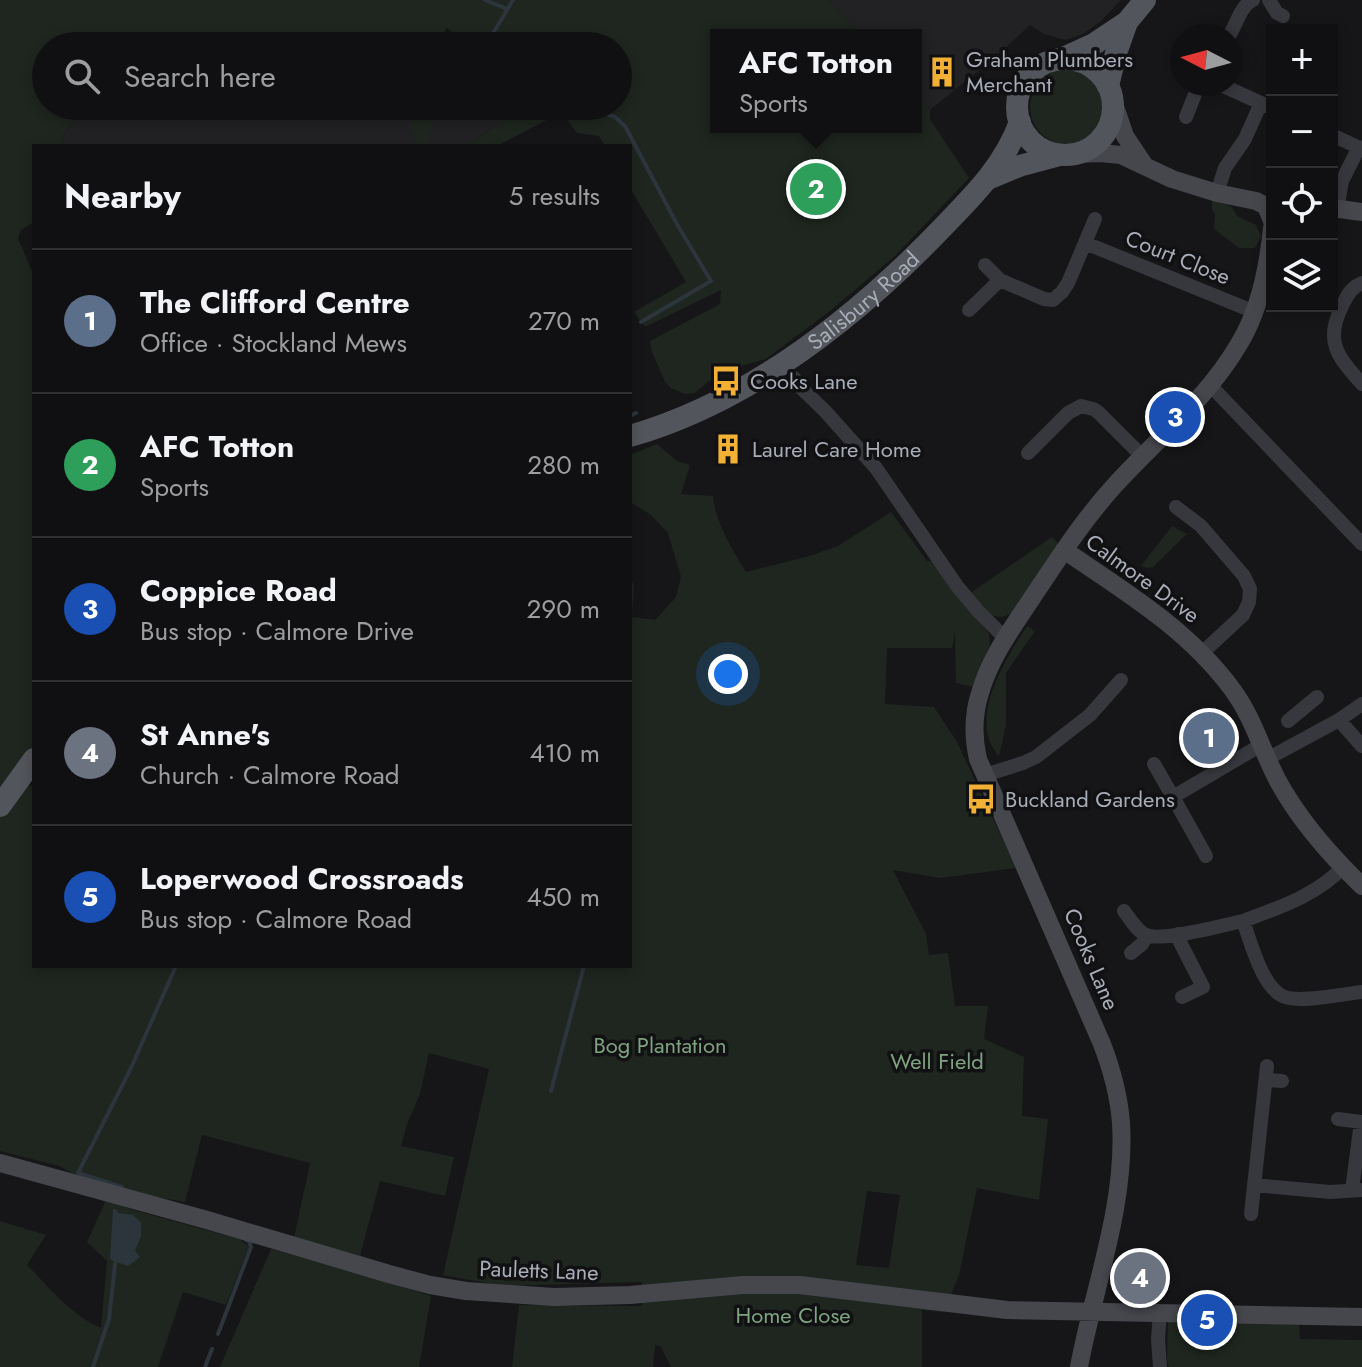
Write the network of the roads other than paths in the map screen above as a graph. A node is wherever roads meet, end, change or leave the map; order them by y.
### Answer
1 (1145, 0) edge
2 (1269, 0) edge
3 (1248, 4) edge
4 (1283, 16) dead end
5 (1127, 22) junction
6 (1236, 24) edge
7 (1242, 30) edge
8 (1252, 31) dead end
9 (1061, 59) junction
10 (1110, 92) junction
11 (1242, 95) edge
12 (1194, 96) edge
13 (1266, 106) edge
14 (1186, 117) dead end
15 (1020, 122) junction
16 (1338, 138) edge
17 (1360, 148) edge
18 (1068, 154) junction
19 (1144, 165) junction
20 (990, 178) junction
21 (1217, 193) junction
22 (1338, 197) edge
23 (1266, 206) edge
24 (1338, 209) edge
25 (1362, 212) edge
26 (1095, 219) dead end
27 (1269, 240) edge
28 (1085, 243) junction
29 (985, 265) dead end
30 (1000, 280) junction
31 (1362, 283) edge
32 (969, 310) dead end
33 (1255, 312) junction
34 (1362, 384) edge
35 (795, 385) dead end
36 (1210, 385) junction
37 (632, 435) edge
38 (1028, 453) dead end
39 (1142, 456) junction
40 (1176, 507) dead end
41 (1362, 544) edge
42 (1064, 550) junction
43 (1350, 555) dead end
44 (1005, 638) junction
45 (1202, 653) junction
46 (1121, 680) dead end
47 (1317, 697) dead end
48 (1362, 704) edge
49 (1339, 720) junction
50 (1309, 735) junction
51 (1362, 746) edge
52 (1264, 752) junction
53 (32, 761) edge
54 (1154, 764) dead end
55 (985, 775) junction
56 (9, 781) edge
57 (1173, 797) junction
58 (0, 806) edge
59 (1206, 856) dead end
60 (1344, 866) junction
61 (1362, 886) edge
62 (1124, 911) dead end
63 (1243, 921) junction
64 (1178, 934) junction
65 (1147, 935) junction
66 (1131, 953) dead end
67 (1362, 992) edge
68 (1182, 997) dead end
69 (1282, 1081) dead end
70 (1338, 1119) dead end
71 (1361, 1122) edge
72 (0, 1163) edge
73 (1254, 1185) junction
74 (1357, 1190) edge
75 (1251, 1214) dead end
76 (1092, 1312) junction
77 (1160, 1312) junction
78 (1362, 1317) edge
79 (1079, 1367) edge
80 (1160, 1367) edge

1 - 5 main road
2 - 4 street
3 - 6 street
5 - 9 main road
5 - 10 main road
7 - 8 street
9 - 10 main road
9 - 15 main road
10 - 18 main road
10 - 19 street
11 - 13 street
12 - 14 street
13 - 21 street
15 - 18 main road
15 - 20 main road, Salisbury Road
16 - 17 street
17 - 22 street
18 - 19 street, Calmore Drive
18 - 20 main road, Salisbury Road
19 - 21 street, Calmore Drive
20 - 37 main road, Salisbury Road
21 - 23 street, Calmore Drive
24 - 25 street
26 - 28 street
27 - 33 street, Calmore Drive
28 - 30 street
28 - 33 street, Court Close
29 - 30 street
30 - 32 street
31 - 34 street
33 - 36 street, Calmore Drive
35 - 44 street
36 - 39 street, Calmore Drive
36 - 41 street
38 - 39 street
39 - 42 street, Calmore Drive
40 - 45 street
41 - 43 street
42 - 44 street, Cooks Lane
42 - 45 street, Calmore Drive
44 - 55 street, Cooks Lane
45 - 52 street, Calmore Drive
46 - 55 street
47 - 50 street
48 - 49 street
49 - 50 street
49 - 51 street
50 - 52 street
52 - 57 street
52 - 60 street, Calmore Drive
53 - 56 main road
54 - 57 street
55 - 76 street, Cooks Lane
56 - 58 main road
57 - 59 street
60 - 61 street, Calmore Drive
60 - 63 street
62 - 65 street
63 - 64 street
63 - 67 street
64 - 65 street
64 - 68 street
65 - 66 street
69 - 73 street
70 - 71 street
71 - 74 street
72 - 76 street, Pauletts Lane
73 - 74 street
73 - 75 street
76 - 77 street, Pauletts Lane
76 - 79 street, Cooks Lane
77 - 78 street, Pauletts Lane
77 - 80 street

